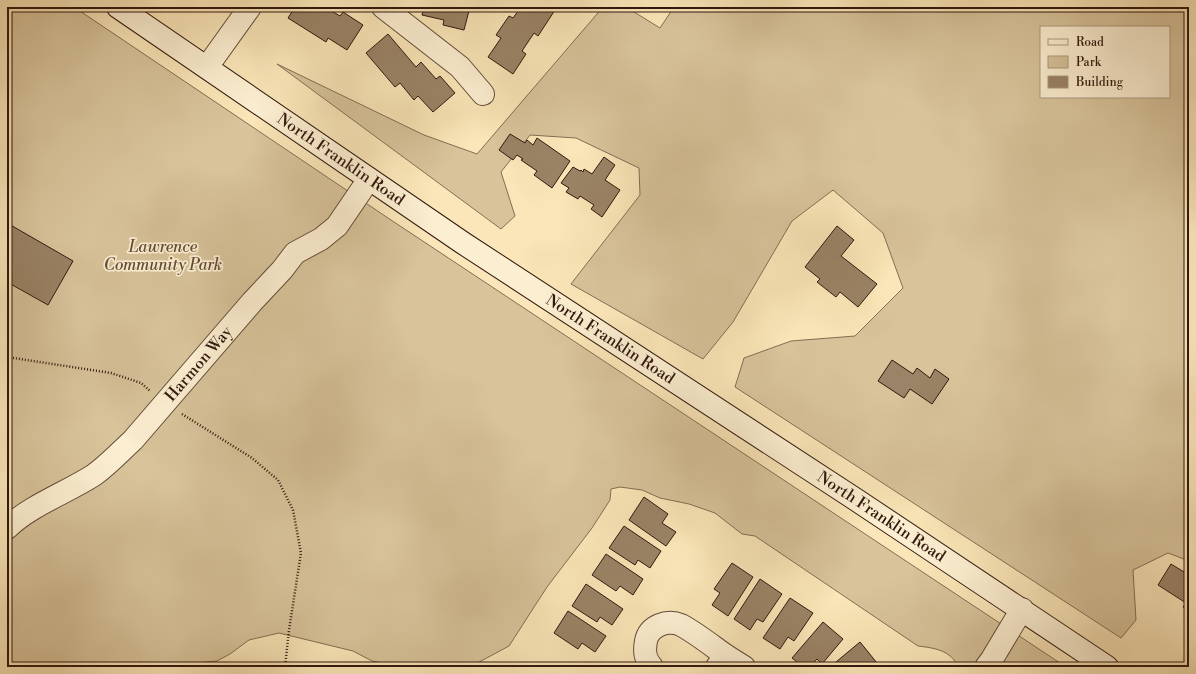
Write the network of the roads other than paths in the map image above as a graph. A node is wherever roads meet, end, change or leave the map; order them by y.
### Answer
1 (118, 7) edge
2 (250, 7) edge
3 (383, 7) edge
4 (207, 67) junction
5 (483, 94) dead end
6 (369, 179) junction
7 (7, 528) edge
8 (1022, 609) junction
9 (721, 661) edge
10 (652, 667) edge
11 (744, 667) edge
12 (986, 667) edge
13 (1107, 667) edge

1 - 4 main road, North Franklin Road
2 - 4 main road
3 - 5 main road
4 - 6 main road, North Franklin Road
6 - 7 main road, Harmon Way
6 - 8 main road, North Franklin Road
8 - 12 main road
8 - 13 main road, North Franklin Road
9 - 10 main road
9 - 11 main road

